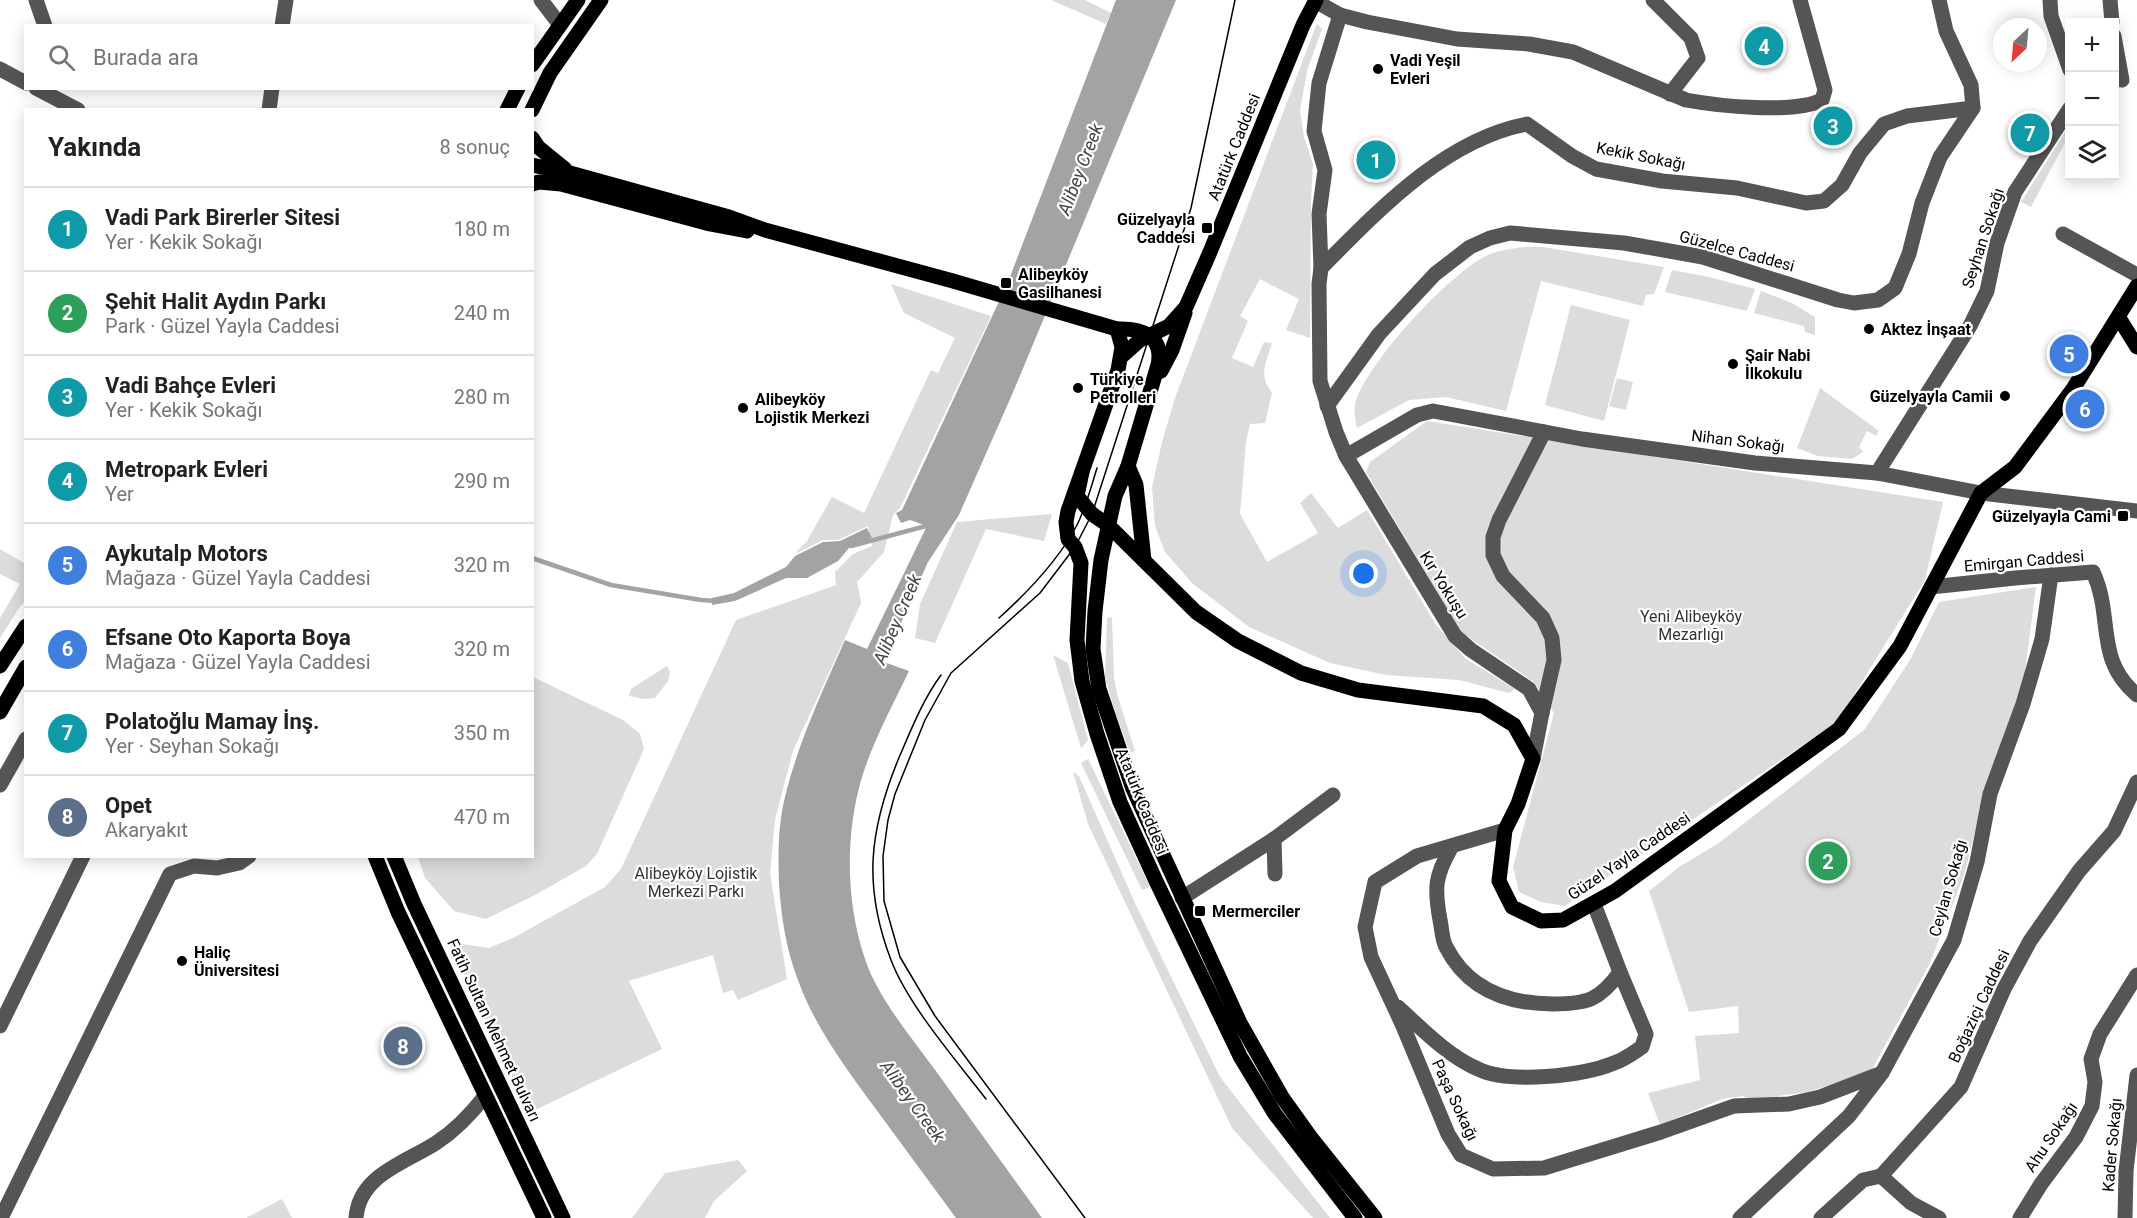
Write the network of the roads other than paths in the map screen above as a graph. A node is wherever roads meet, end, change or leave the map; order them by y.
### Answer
1 (36, 0) edge
2 (286, 0) edge
3 (542, 0) edge
4 (578, 0) edge
5 (601, 0) edge
6 (1653, 0) edge
7 (1800, 0) edge
8 (1939, 0) edge
9 (2050, 0) edge
10 (2110, 0) edge
11 (1316, 1) edge
12 (1340, 15) junction
13 (2112, 18) edge
14 (44, 24) edge
15 (282, 24) edge
16 (560, 25) junction
17 (2065, 56) edge
18 (534, 62) edge
19 (0, 69) edge
20 (2137, 76) edge
21 (2119, 81) edge
22 (24, 82) edge
23 (40, 90) edge
24 (68, 90) edge
25 (272, 90) edge
26 (517, 90) edge
27 (1670, 94) junction
28 (74, 108) edge
29 (76, 108) edge
30 (269, 108) edge
31 (508, 108) edge
32 (533, 108) edge
33 (1973, 108) junction
34 (2065, 116) edge
35 (534, 141) edge
36 (534, 165) edge
37 (570, 173) junction
38 (534, 183) edge
39 (765, 230) junction
40 (2063, 234) dead end
41 (1321, 268) junction
42 (2137, 274) edge
43 (2137, 286) edge
44 (1186, 307) junction
45 (2119, 318) junction
46 (1117, 329) junction
47 (1149, 336) junction
48 (2137, 347) edge
49 (1121, 357) junction
50 (1154, 383) junction
51 (1327, 406) junction
52 (1544, 432) junction
53 (1346, 456) junction
54 (1128, 466) junction
55 (1082, 472) junction
56 (1877, 473) junction
57 (1981, 493) junction
58 (2137, 511) edge
59 (1108, 525) junction
60 (1144, 560) junction
61 (2051, 575) junction
62 (1931, 587) junction
63 (24, 629) edge
64 (0, 666) edge
65 (24, 670) edge
66 (2137, 695) edge
67 (0, 712) edge
68 (1542, 713) junction
69 (24, 743) edge
70 (1533, 759) junction
71 (2137, 782) edge
72 (0, 785) edge
73 (1333, 795) dead end
74 (1505, 830) junction
75 (1274, 839) junction
76 (1452, 846) junction
77 (82, 858) edge
78 (246, 858) edge
79 (376, 858) edge
80 (395, 858) edge
81 (1275, 874) dead end
82 (1182, 898) junction
83 (1594, 904) junction
84 (1620, 972) junction
85 (2137, 975) edge
86 (1391, 1000) junction
87 (0, 1026) edge
88 (1882, 1073) junction
89 (2137, 1075) edge
90 (486, 1095) junction
91 (1881, 1176) junction
92 (1, 1218) edge
93 (356, 1218) edge
94 (544, 1218) edge
95 (563, 1218) edge
96 (1355, 1218) edge
97 (1375, 1218) edge
98 (1740, 1218) edge
99 (1821, 1218) edge
100 (1939, 1218) edge
101 (2020, 1218) edge
102 (2125, 1218) edge

1 - 14 street
2 - 15 street
3 - 16 street
4 - 16 main road
5 - 32 main road
6 - 27 street
7 - 27 street
8 - 33 street
9 - 17 street
10 - 13 street
11 - 12 street
11 - 44 main road, Atatürk Caddesi
12 - 27 street
12 - 41 street, Kır Yokuşu
16 - 18 main road
19 - 22 street
20 - 21 street
23 - 28 street
24 - 29 street
25 - 30 street
26 - 31 main road
33 - 41 street, Kekik Sokağı
33 - 51 street, Güzelce Caddesi
34 - 56 street, Seyhan Sokağı
35 - 37 main road
36 - 37 main road
37 - 39 main road
38 - 39 main road
39 - 46 main road
40 - 42 street
41 - 51 street, Kır Yokuşu
43 - 45 main road, Güzel Yayla Caddesi
44 - 47 main road, Atatürk Caddesi
44 - 50 main road, Atatürk Caddesi
45 - 48 main road
45 - 57 main road, Güzel Yayla Caddesi
46 - 47 main road
46 - 49 main road, Atatürk Caddesi
47 - 49 main road, Atatürk Caddesi
47 - 50 main road, Atatürk Caddesi
49 - 55 main road, Atatürk Caddesi
50 - 54 main road, Atatürk Caddesi
51 - 53 street, Kır Yokuşu
52 - 53 street, Nihan Sokağı
52 - 56 street, Nihan Sokağı
52 - 68 street
53 - 68 street, Kır Yokuşu
54 - 59 main road, Atatürk Caddesi
54 - 60 main road
55 - 59 main road
55 - 96 main road, Atatürk Caddesi
56 - 57 street, Nihan Sokağı
57 - 58 street, Nihan Sokağı
57 - 62 main road, Güzel Yayla Caddesi
59 - 60 main road
59 - 82 main road, Atatürk Caddesi
60 - 70 main road
61 - 62 street, Emirgan Caddesi
61 - 66 street, Emirgan Caddesi
61 - 88 street, Ceylan Sokağı
62 - 83 main road, Güzel Yayla Caddesi
63 - 64 main road
65 - 67 main road
68 - 70 street
69 - 72 street
70 - 74 main road, Güzel Yayla Caddesi
71 - 91 street, Boğaziçi Caddesi
73 - 75 street
74 - 76 street, Paşa Sokağı
74 - 83 main road, Güzel Yayla Caddesi
75 - 81 street
75 - 82 street
76 - 84 street
76 - 86 street, Paşa Sokağı
77 - 87 street
78 - 92 street
79 - 90 main road
80 - 95 main road, Fatih Sultan Mehmet Bulvarı
82 - 97 main road, Atatürk Caddesi
83 - 84 street
84 - 86 street
85 - 101 street, Ahu Sokağı
86 - 88 street, Paşa Sokağı
88 - 98 street, Ceylan Sokağı
89 - 102 street, Kader Sokağı
90 - 93 street
90 - 94 main road
91 - 99 street
91 - 100 street

